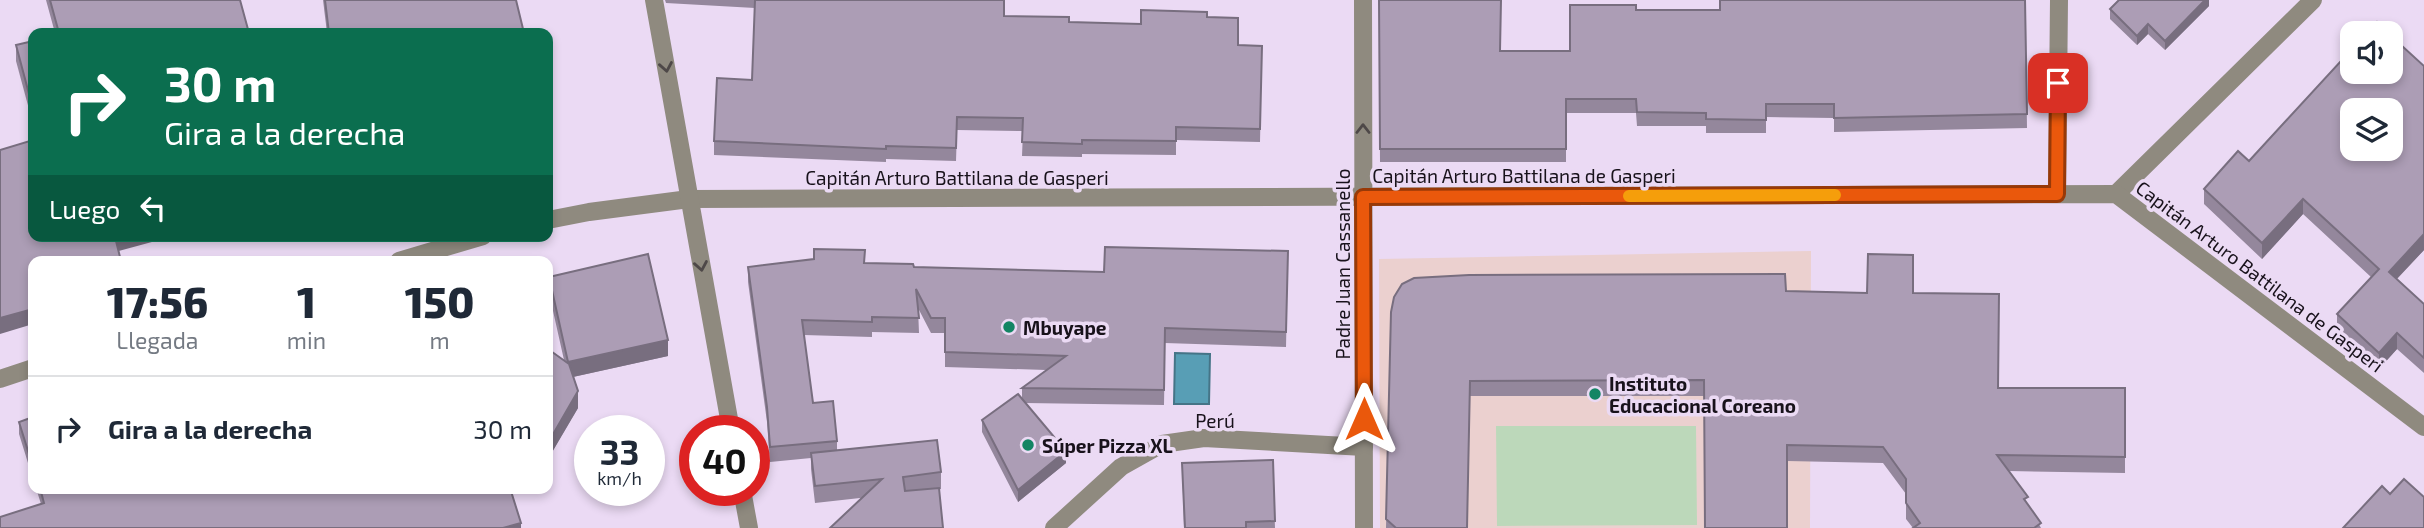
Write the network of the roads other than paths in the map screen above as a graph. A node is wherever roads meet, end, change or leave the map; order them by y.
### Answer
1 (654, 0) edge
2 (1363, 0) edge
3 (2059, 0) edge
4 (2313, 0) edge
5 (2057, 194) junction
6 (2116, 194) junction
7 (1363, 197) junction
8 (689, 199) junction
9 (553, 219) edge
10 (463, 242) edge
11 (416, 256) edge
12 (28, 370) edge
13 (0, 379) edge
14 (728, 415) edge
15 (2424, 427) edge
16 (1364, 447) junction
17 (745, 506) edge
18 (749, 528) edge
19 (1054, 528) edge
20 (1364, 528) edge

1 -> 8 street
7 -> 2 street, Padre Juan Cassanello
3 - 5 street
4 - 6 street
5 - 6 street, Capitán Arturo Battilana de Gasperi
5 - 7 street, Capitán Arturo Battilana de Gasperi
6 - 15 street, Capitán Arturo Battilana de Gasperi
7 - 8 street, Capitán Arturo Battilana de Gasperi
7 - 16 street, Padre Juan Cassanello
8 - 9 street, Capitán Arturo Battilana de Gasperi
8 -> 14 street
10 - 11 street
12 - 13 street
16 - 19 street, Perú
16 - 20 street, Padre Juan Cassanello
17 - 18 street

